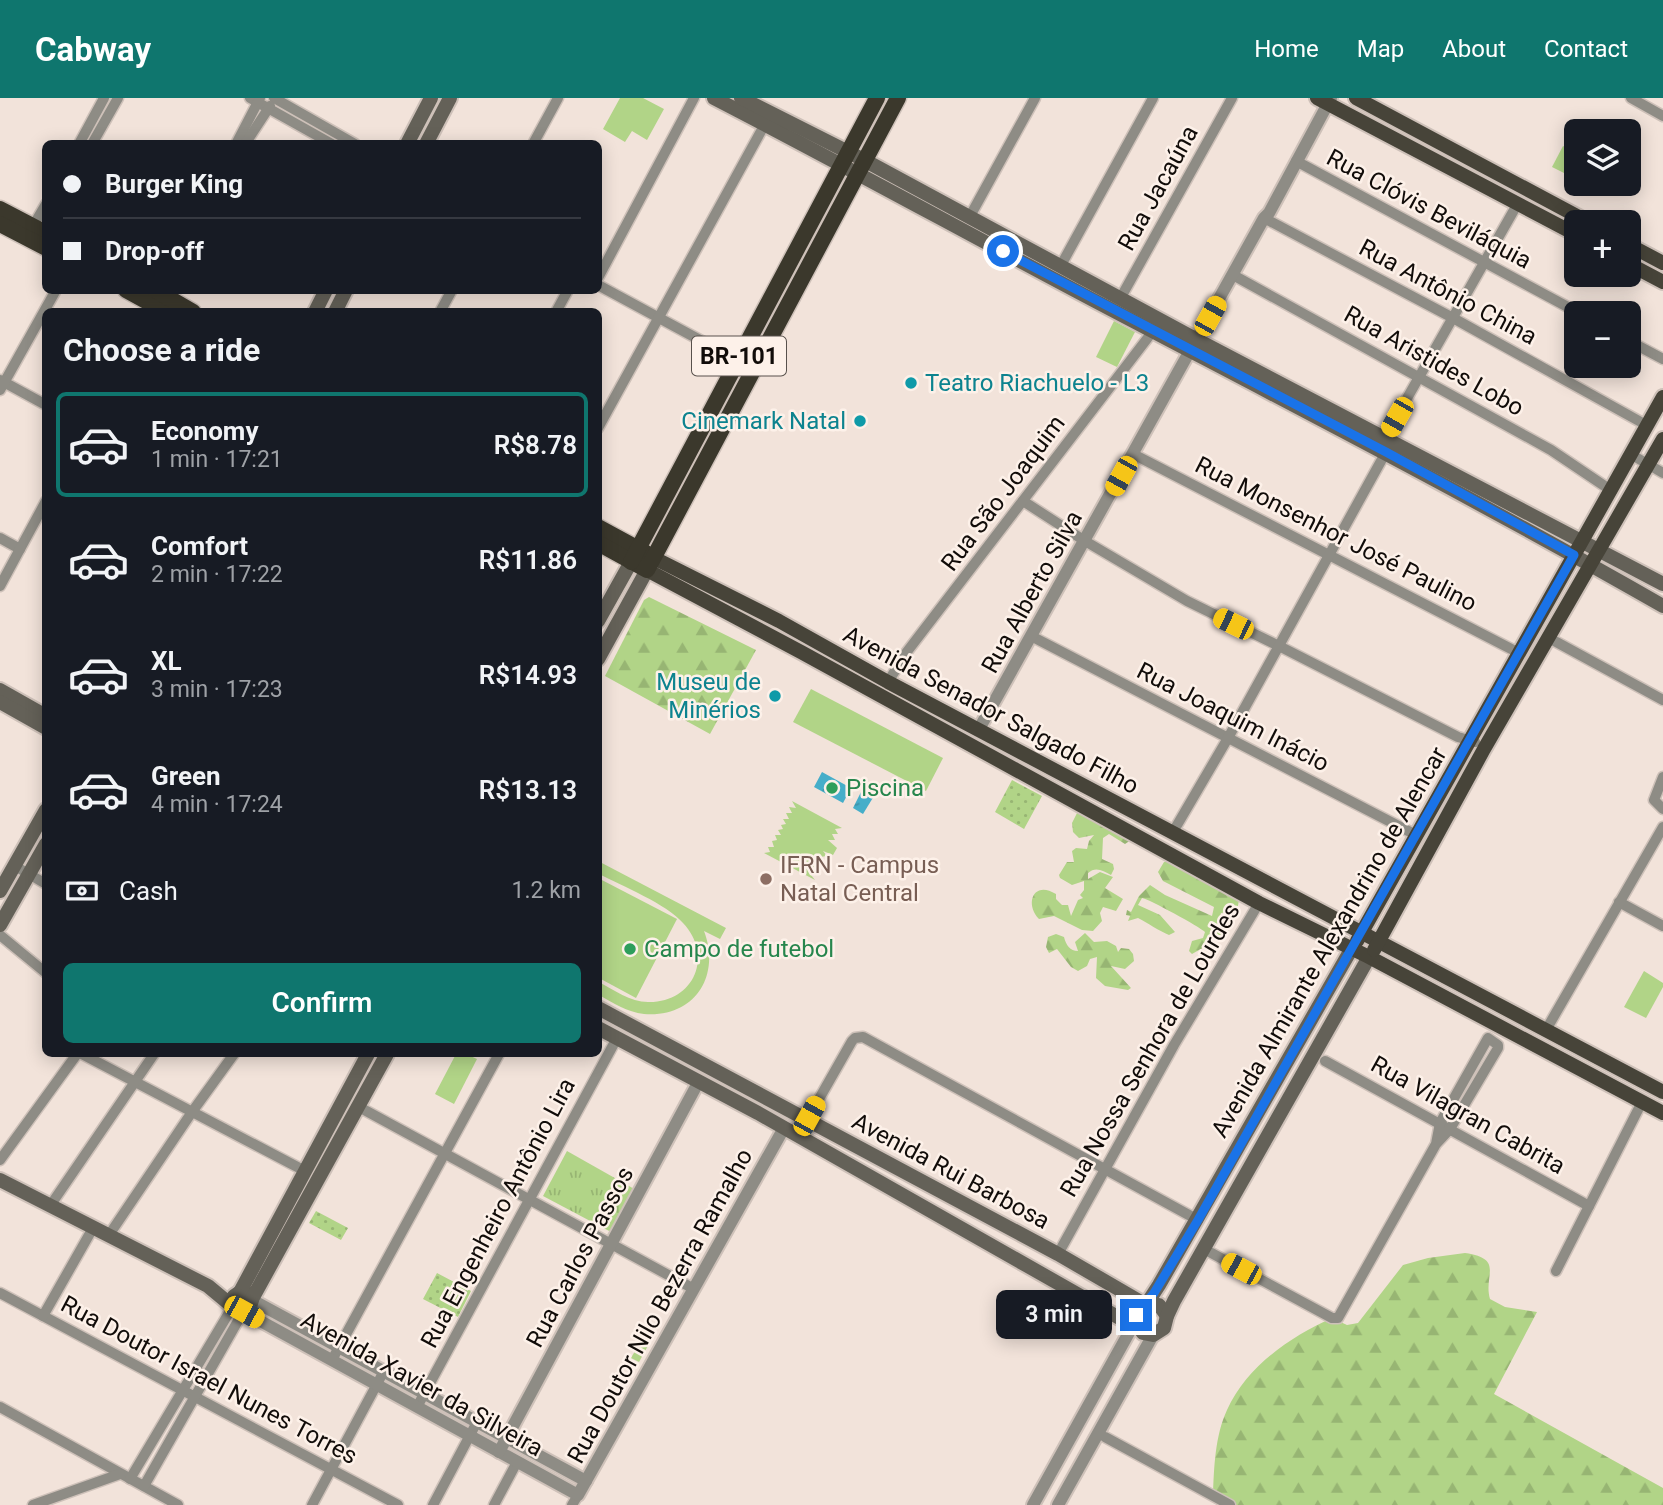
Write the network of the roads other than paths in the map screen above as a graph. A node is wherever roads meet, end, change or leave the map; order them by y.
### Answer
1 (104, 98) edge
2 (118, 98) edge
3 (274, 98) edge
4 (432, 98) edge
5 (450, 98) edge
6 (558, 98) edge
7 (694, 98) edge
8 (714, 98) edge
9 (741, 98) edge
10 (877, 98) edge
11 (898, 98) edge
12 (1035, 98) edge
13 (1153, 98) edge
14 (1232, 98) edge
15 (1356, 98) edge
16 (1630, 98) edge
17 (256, 100) edge
18 (1325, 100) edge
19 (268, 109) junction
20 (301, 113) junction
21 (1663, 116) edge
22 (295, 123) junction
23 (765, 124) junction
24 (81, 140) edge
25 (94, 140) edge
26 (238, 140) edge
27 (248, 140) edge
28 (325, 140) edge
29 (348, 140) edge
30 (409, 140) edge
31 (428, 140) edge
32 (535, 140) edge
33 (846, 158) junction
34 (1296, 161) junction
35 (861, 166) junction
36 (1518, 203) junction
37 (0, 209) edge
38 (1566, 210) edge
39 (969, 218) junction
40 (1264, 218) junction
41 (0, 224) edge
42 (1564, 228) edge
43 (42, 232) edge
44 (42, 233) edge
45 (1641, 251) edge
46 (1484, 261) junction
47 (1663, 263) edge
48 (1060, 267) junction
49 (602, 270) edge
50 (1641, 270) edge
51 (1233, 275) junction
52 (1663, 282) edge
53 (602, 287) edge
54 (158, 298) edge
55 (1120, 299) junction
56 (1564, 305) edge
57 (183, 308) edge
58 (42, 314) edge
59 (658, 318) junction
60 (1453, 318) junction
61 (1153, 331) junction
62 (1193, 345) junction
63 (1641, 347) edge
64 (1663, 359) edge
65 (737, 360) junction
66 (1420, 376) junction
67 (1, 384) edge
68 (1663, 397) edge
69 (42, 403) edge
70 (602, 421) edge
71 (1648, 425) junction
72 (1663, 439) edge
73 (1385, 444) junction
74 (1133, 454) junction
75 (1632, 455) junction
76 (1649, 465) junction
77 (1663, 473) edge
78 (1612, 491) junction
79 (1023, 501) junction
80 (42, 508) edge
81 (602, 530) edge
82 (0, 538) edge
83 (1582, 540) junction
84 (1085, 541) junction
85 (602, 544) edge
86 (20, 549) junction
87 (1599, 550) junction
88 (1331, 554) junction
89 (634, 555) junction
90 (1574, 555) junction
91 (651, 564) junction
92 (1591, 565) junction
93 (1663, 584) edge
94 (0, 586) edge
95 (1663, 606) edge
96 (602, 614) edge
97 (1031, 636) junction
98 (808, 637) junction
99 (1549, 638) junction
100 (1279, 646) junction
101 (602, 652) edge
102 (801, 652) junction
103 (1519, 653) junction
104 (1508, 673) junction
105 (888, 682) junction
106 (1521, 687) junction
107 (0, 690) edge
108 (1663, 700) edge
109 (0, 702) edge
110 (42, 714) edge
111 (42, 726) edge
112 (979, 729) junction
113 (1228, 738) junction
114 (1470, 741) junction
115 (1484, 749) junction
116 (1663, 777) edge
117 (1661, 808) edge
118 (42, 817) edge
119 (1663, 827) edge
120 (1172, 832) junction
121 (1416, 835) junction
122 (42, 851) edge
123 (15, 866) junction
124 (29, 874) junction
125 (42, 882) edge
126 (0, 891) edge
127 (1619, 902) junction
128 (1259, 903) junction
129 (0, 925) edge
130 (1663, 926) edge
131 (1362, 934) junction
132 (0, 935) edge
133 (1378, 942) junction
134 (1352, 948) junction
135 (1369, 957) junction
136 (42, 970) edge
137 (602, 1010) edge
138 (615, 1018) junction
139 (602, 1029) edge
140 (602, 1030) edge
141 (1546, 1030) junction
142 (617, 1038) junction
143 (78, 1057) edge
144 (86, 1057) edge
145 (152, 1057) edge
146 (232, 1057) edge
147 (366, 1057) edge
148 (385, 1057) edge
149 (497, 1057) edge
150 (1325, 1061) dead end
151 (135, 1081) junction
152 (699, 1081) junction
153 (1663, 1092) edge
154 (768, 1100) junction
155 (1642, 1102) junction
156 (359, 1107) junction
157 (192, 1112) junction
158 (758, 1113) junction
159 (1663, 1113) edge
160 (807, 1120) junction
161 (1440, 1123) junction
162 (784, 1128) junction
163 (1450, 1129) junction
164 (1436, 1144) junction
165 (445, 1153) junction
166 (0, 1160) edge
167 (1106, 1170) junction
168 (305, 1171) junction
169 (0, 1180) edge
170 (529, 1200) junction
171 (50, 1206) junction
172 (1589, 1206) junction
173 (1198, 1220) junction
174 (93, 1228) junction
175 (108, 1235) junction
176 (611, 1244) junction
177 (1204, 1249) junction
178 (1058, 1254) junction
179 (1556, 1271) dead end
180 (694, 1290) junction
181 (0, 1293) edge
182 (1153, 1294) junction
183 (1132, 1296) junction
184 (1174, 1301) junction
185 (242, 1302) junction
186 (43, 1316) junction
187 (1167, 1316) junction
188 (1137, 1325) junction
189 (1153, 1335) junction
190 (339, 1347) junction
191 (332, 1360) junction
192 (384, 1371) junction
193 (377, 1385) junction
194 (182, 1390) junction
195 (425, 1393) junction
196 (195, 1397) junction
197 (0, 1407) edge
198 (417, 1407) junction
199 (477, 1422) junction
200 (470, 1436) junction
201 (1105, 1437) dead end
202 (506, 1438) junction
203 (499, 1452) junction
204 (517, 1462) junction
205 (331, 1469) junction
206 (125, 1477) junction
207 (586, 1481) junction
208 (144, 1486) junction
209 (575, 1500) edge
210 (1036, 1501) edge
211 (33, 1505) edge
212 (178, 1505) edge
213 (312, 1505) edge
214 (398, 1505) edge
215 (433, 1505) edge
216 (494, 1505) edge
217 (1051, 1505) edge
218 (1058, 1505) edge
219 (1230, 1505) edge

1 - 24 street
2 - 25 street
3 - 19 street
3 - 20 street
4 - 30 main road
5 - 31 main road
6 - 32 street
7 - 49 street
8 - 23 main road
9 - 33 main road
10 - 33 highway, BR-101
11 - 35 highway, BR-101
12 - 39 street
13 - 48 street
14 - 55 street, Rua Jacaúna
15 - 38 main road
16 - 21 street
17 - 19 street
17 - 26 street
18 - 34 street, Rua Alberto Silva
18 - 36 main road
18 - 40 street, Rua Alberto Silva
19 - 22 street
19 - 27 street
20 - 22 street
20 - 29 street
22 - 28 street
23 - 33 main road
23 - 59 street
33 - 35 main road
33 - 65 highway, BR-101
34 - 40 street, Rua Alberto Silva
34 - 46 street, Rua Clóvis Beviláquia
35 - 39 main road
35 - 61 main road
35 - 91 highway, BR-101
36 - 42 main road
36 - 46 street
37 - 43 highway
39 - 48 main road
40 - 51 street, Rua Alberto Silva
40 - 60 street, Rua Antônio China
41 - 44 highway
45 - 47 main road
46 - 56 street, Rua Clóvis Beviláquia
46 - 60 street
48 - 55 main road
50 - 52 main road
51 - 62 street, Rua Alberto Silva
51 - 66 street, Rua Aristides Lobo
53 - 59 street
54 - 57 highway
55 - 62 main road
58 - 67 street
59 - 65 street
59 - 70 street
60 - 66 street
60 - 71 street, Rua Antônio China
61 - 62 main road
61 - 79 street, Rua São Joaquim
62 - 73 main road
62 - 74 street, Rua Alberto Silva
63 - 64 street
65 - 89 highway, BR-101
66 - 73 street
66 - 78 street, Rua Aristides Lobo
67 - 69 street
68 - 71 main road, Avenida Almirante Alexandrino de Alencar
71 - 75 main road, Avenida Almirante Alexandrino de Alencar
72 - 76 main road, Avenida Almirante Alexandrino de Alencar
73 - 83 main road
73 - 88 street
73 - 90 main road
74 - 84 street, Rua Alberto Silva
74 - 88 street, Rua Monsenhor José Paulino
75 - 76 street
75 - 78 main road, Avenida Almirante Alexandrino de Alencar
76 - 77 street
76 - 87 main road, Avenida Almirante Alexandrino de Alencar
78 - 83 main road, Avenida Almirante Alexandrino de Alencar
79 - 84 street
79 - 105 street, Rua São Joaquim
80 - 86 street
81 - 89 highway, Avenida Senador Salgado Filho
82 - 86 street
83 - 87 main road
83 - 90 main road, Avenida Almirante Alexandrino de Alencar
84 - 97 street, Rua Alberto Silva
84 - 100 street
85 - 89 highway, Avenida Senador Salgado Filho
86 - 94 street
87 - 92 main road, Avenida Almirante Alexandrino de Alencar
87 - 93 main road
88 - 100 street
88 - 103 street, Rua Monsenhor José Paulino
89 - 91 highway, Avenida Senador Salgado Filho
89 - 96 main road
90 - 92 main road
90 - 103 main road, Avenida Almirante Alexandrino de Alencar
91 - 98 main road, Avenida Senador Salgado Filho
91 - 101 main road
91 - 102 main road, Avenida Senador Salgado Filho
92 - 95 main road
92 - 99 main road, Avenida Almirante Alexandrino de Alencar
97 - 112 street, Rua Alberto Silva
97 - 113 street, Rua Joaquim Inácio
98 - 102 main road
98 - 105 main road, Avenida Senador Salgado Filho
99 - 106 main road, Avenida Almirante Alexandrino de Alencar
99 - 108 street
100 - 113 street
100 - 114 street
102 - 128 main road, Avenida Senador Salgado Filho
103 - 104 main road, Avenida Almirante Alexandrino de Alencar
104 - 106 main road
104 - 114 main road, Avenida Almirante Alexandrino de Alencar
105 - 112 main road, Avenida Senador Salgado Filho
106 - 115 main road, Avenida Almirante Alexandrino de Alencar
107 - 110 main road
109 - 111 main road
112 - 120 main road, Avenida Senador Salgado Filho
113 - 120 street
113 - 121 street, Rua Joaquim Inácio
114 - 115 street
114 - 121 main road, Avenida Almirante Alexandrino de Alencar
115 - 133 main road, Avenida Almirante Alexandrino de Alencar
116 - 117 street
118 - 123 main road
119 - 127 street
120 - 131 main road, Avenida Senador Salgado Filho
121 - 131 main road, Avenida Almirante Alexandrino de Alencar
122 - 124 main road
123 - 124 street
123 - 126 main road
124 - 125 street
124 - 129 main road
127 - 130 street
127 - 141 street
128 - 134 main road, Avenida Senador Salgado Filho
128 - 167 street, Rua Nossa Senhora de Lourdes
131 - 133 main road, Avenida Senador Salgado Filho
131 - 134 main road, Avenida Almirante Alexandrino de Alencar
132 - 136 street
133 - 135 main road, Avenida Almirante Alexandrino de Alencar
133 - 141 main road, Avenida Senador Salgado Filho
134 - 135 main road, Avenida Senador Salgado Filho
134 - 173 main road, Avenida Almirante Alexandrino de Alencar
135 - 155 main road, Avenida Senador Salgado Filho
135 - 177 main road, Avenida Almirante Alexandrino de Alencar
137 - 138 main road, Avenida Rui Barbosa
138 - 139 main road
138 - 154 main road, Avenida Rui Barbosa
140 - 142 main road, Avenida Rui Barbosa
141 - 153 main road, Avenida Senador Salgado Filho
142 - 152 main road, Avenida Rui Barbosa
142 - 170 street, Rua Engenheiro Antônio Lira
143 - 166 street
144 - 151 street
145 - 151 street
146 - 157 street
147 - 168 main road
148 - 156 main road
149 - 165 street
150 - 161 street, Rua Vilagran Cabrita
151 - 157 street
151 - 171 street
152 - 158 main road, Avenida Rui Barbosa
152 - 176 street, Rua Carlos Passos
154 - 158 main road
154 - 160 main road, Avenida Rui Barbosa
155 - 159 main road, Avenida Senador Salgado Filho
155 - 172 street
156 - 165 street
156 - 185 main road
157 - 168 street
157 - 175 street
158 - 162 main road, Avenida Rui Barbosa
160 - 167 street
160 - 178 main road, Avenida Rui Barbosa
161 - 163 street, Rua Vilagran Cabrita
161 - 163 street
161 - 164 street
162 - 180 street, Rua Doutor Nilo Bezerra Ramalho
162 - 188 main road, Avenida Rui Barbosa
163 - 164 street
163 - 172 street, Rua Vilagran Cabrita
164 - 177 street
165 - 170 street
165 - 190 street
167 - 173 street
167 - 178 street, Rua Nossa Senhora de Lourdes
168 - 185 main road
169 - 171 main road, Avenida Xavier da Silveira
170 - 176 street
170 - 195 street, Rua Engenheiro Antônio Lira
171 - 174 main road, Avenida Xavier da Silveira
172 - 179 street
173 - 182 main road, Avenida Almirante Alexandrino de Alencar
174 - 175 main road, Avenida Xavier da Silveira
174 - 186 street
175 - 185 main road, Avenida Xavier da Silveira
176 - 180 street
176 - 202 street, Rua Carlos Passos
177 - 184 main road, Avenida Almirante Alexandrino de Alencar
178 - 183 main road, Avenida Rui Barbosa
180 - 207 street, Rua Doutor Nilo Bezerra Ramalho
181 - 186 street, Rua Doutor Israel Nunes Torres
182 - 183 main road, Avenida Rui Barbosa
182 - 183 main road
182 - 184 main road
182 - 187 main road, Avenida Rui Barbosa
182 - 188 main road, Avenida Almirante Alexandrino de Alencar
184 - 187 main road, Avenida Almirante Alexandrino de Alencar
185 - 190 street, Avenida Xavier da Silveira
185 - 191 street, Avenida Xavier da Silveira
185 - 194 street
185 - 196 street
186 - 194 street, Rua Doutor Israel Nunes Torres
187 - 189 main road, Avenida Almirante Alexandrino de Alencar
188 - 189 main road, Avenida Rui Barbosa
188 - 210 street, Avenida Almirante Alexandrino de Alencar
189 - 218 street, Avenida Almirante Alexandrino de Alencar
190 - 191 street
190 - 192 street, Avenida Xavier da Silveira
191 - 193 street, Avenida Xavier da Silveira
192 - 193 street
192 - 195 street, Avenida Xavier da Silveira
193 - 198 street, Avenida Xavier da Silveira
193 - 205 street
194 - 196 street, Rua Doutor Israel Nunes Torres
194 - 206 street
195 - 198 street, Rua Engenheiro Antônio Lira
195 - 199 street, Avenida Xavier da Silveira
196 - 205 street, Rua Doutor Israel Nunes Torres
196 - 208 street
197 - 206 street
198 - 200 street, Avenida Xavier da Silveira
199 - 200 street
199 - 202 street, Avenida Xavier da Silveira
200 - 203 street, Avenida Xavier da Silveira
200 - 215 street
201 - 219 street
202 - 203 street, Rua Carlos Passos
202 - 207 street, Avenida Xavier da Silveira
203 - 204 street, Avenida Xavier da Silveira
204 - 209 street, Avenida Xavier da Silveira
204 - 216 street
205 - 213 street
205 - 214 street, Rua Doutor Israel Nunes Torres
206 - 208 street
206 - 211 street
207 - 209 street, Rua Doutor Nilo Bezerra Ramalho
208 - 212 street
210 - 217 street

